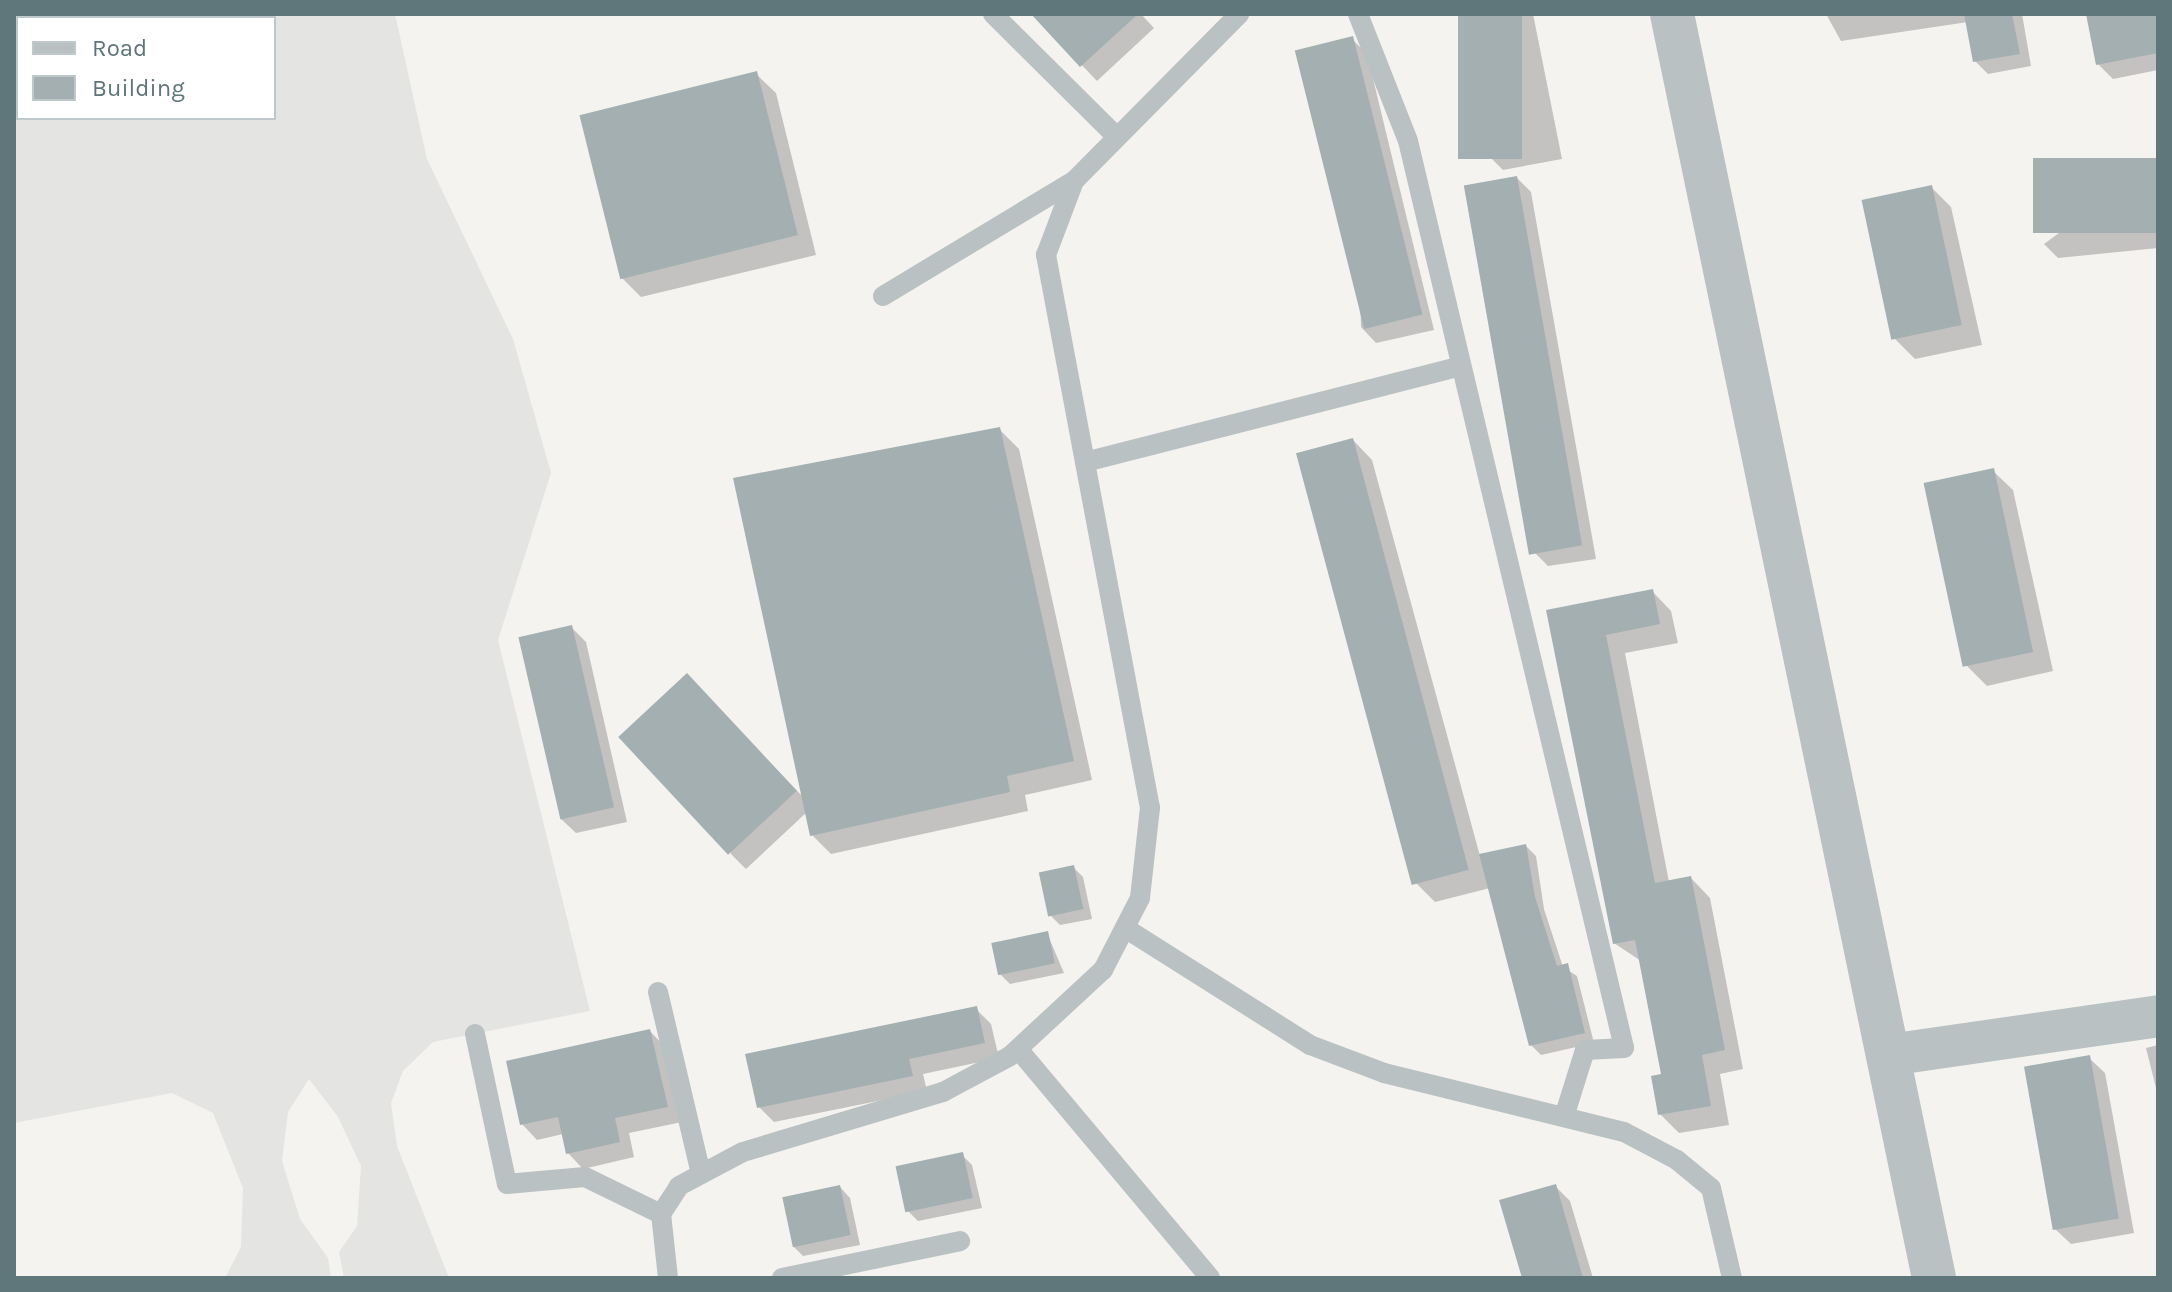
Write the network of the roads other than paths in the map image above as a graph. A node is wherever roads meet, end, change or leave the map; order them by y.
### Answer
1 (993, 14) edge
2 (1239, 14) edge
3 (1358, 14) edge
4 (1672, 14) edge
5 (1115, 135) junction
6 (1074, 181) junction
7 (883, 296) dead end
8 (1461, 366) junction
9 (1085, 462) junction
10 (1125, 928) junction
11 (658, 992) dead end
12 (2158, 1016) edge
13 (475, 1034) dead end
14 (1018, 1049) junction
15 (1889, 1055) junction
16 (1564, 1117) junction
17 (701, 1174) junction
18 (661, 1214) junction
19 (960, 1241) dead end
20 (668, 1278) edge
21 (782, 1278) edge
22 (1210, 1278) edge
23 (1732, 1278) edge
24 (1934, 1278) edge

1 - 5 lane
2 - 5 lane
3 - 8 lane
4 - 15 street
5 - 6 lane
6 - 7 lane
6 - 9 lane
8 - 9 lane
8 - 16 lane
9 - 10 lane
10 - 14 lane
10 - 16 lane
11 - 17 lane
12 - 15 street
13 - 18 lane
14 - 17 lane
14 - 22 lane
15 - 24 street
16 - 23 lane
17 - 18 lane
18 - 20 lane
19 - 21 lane

